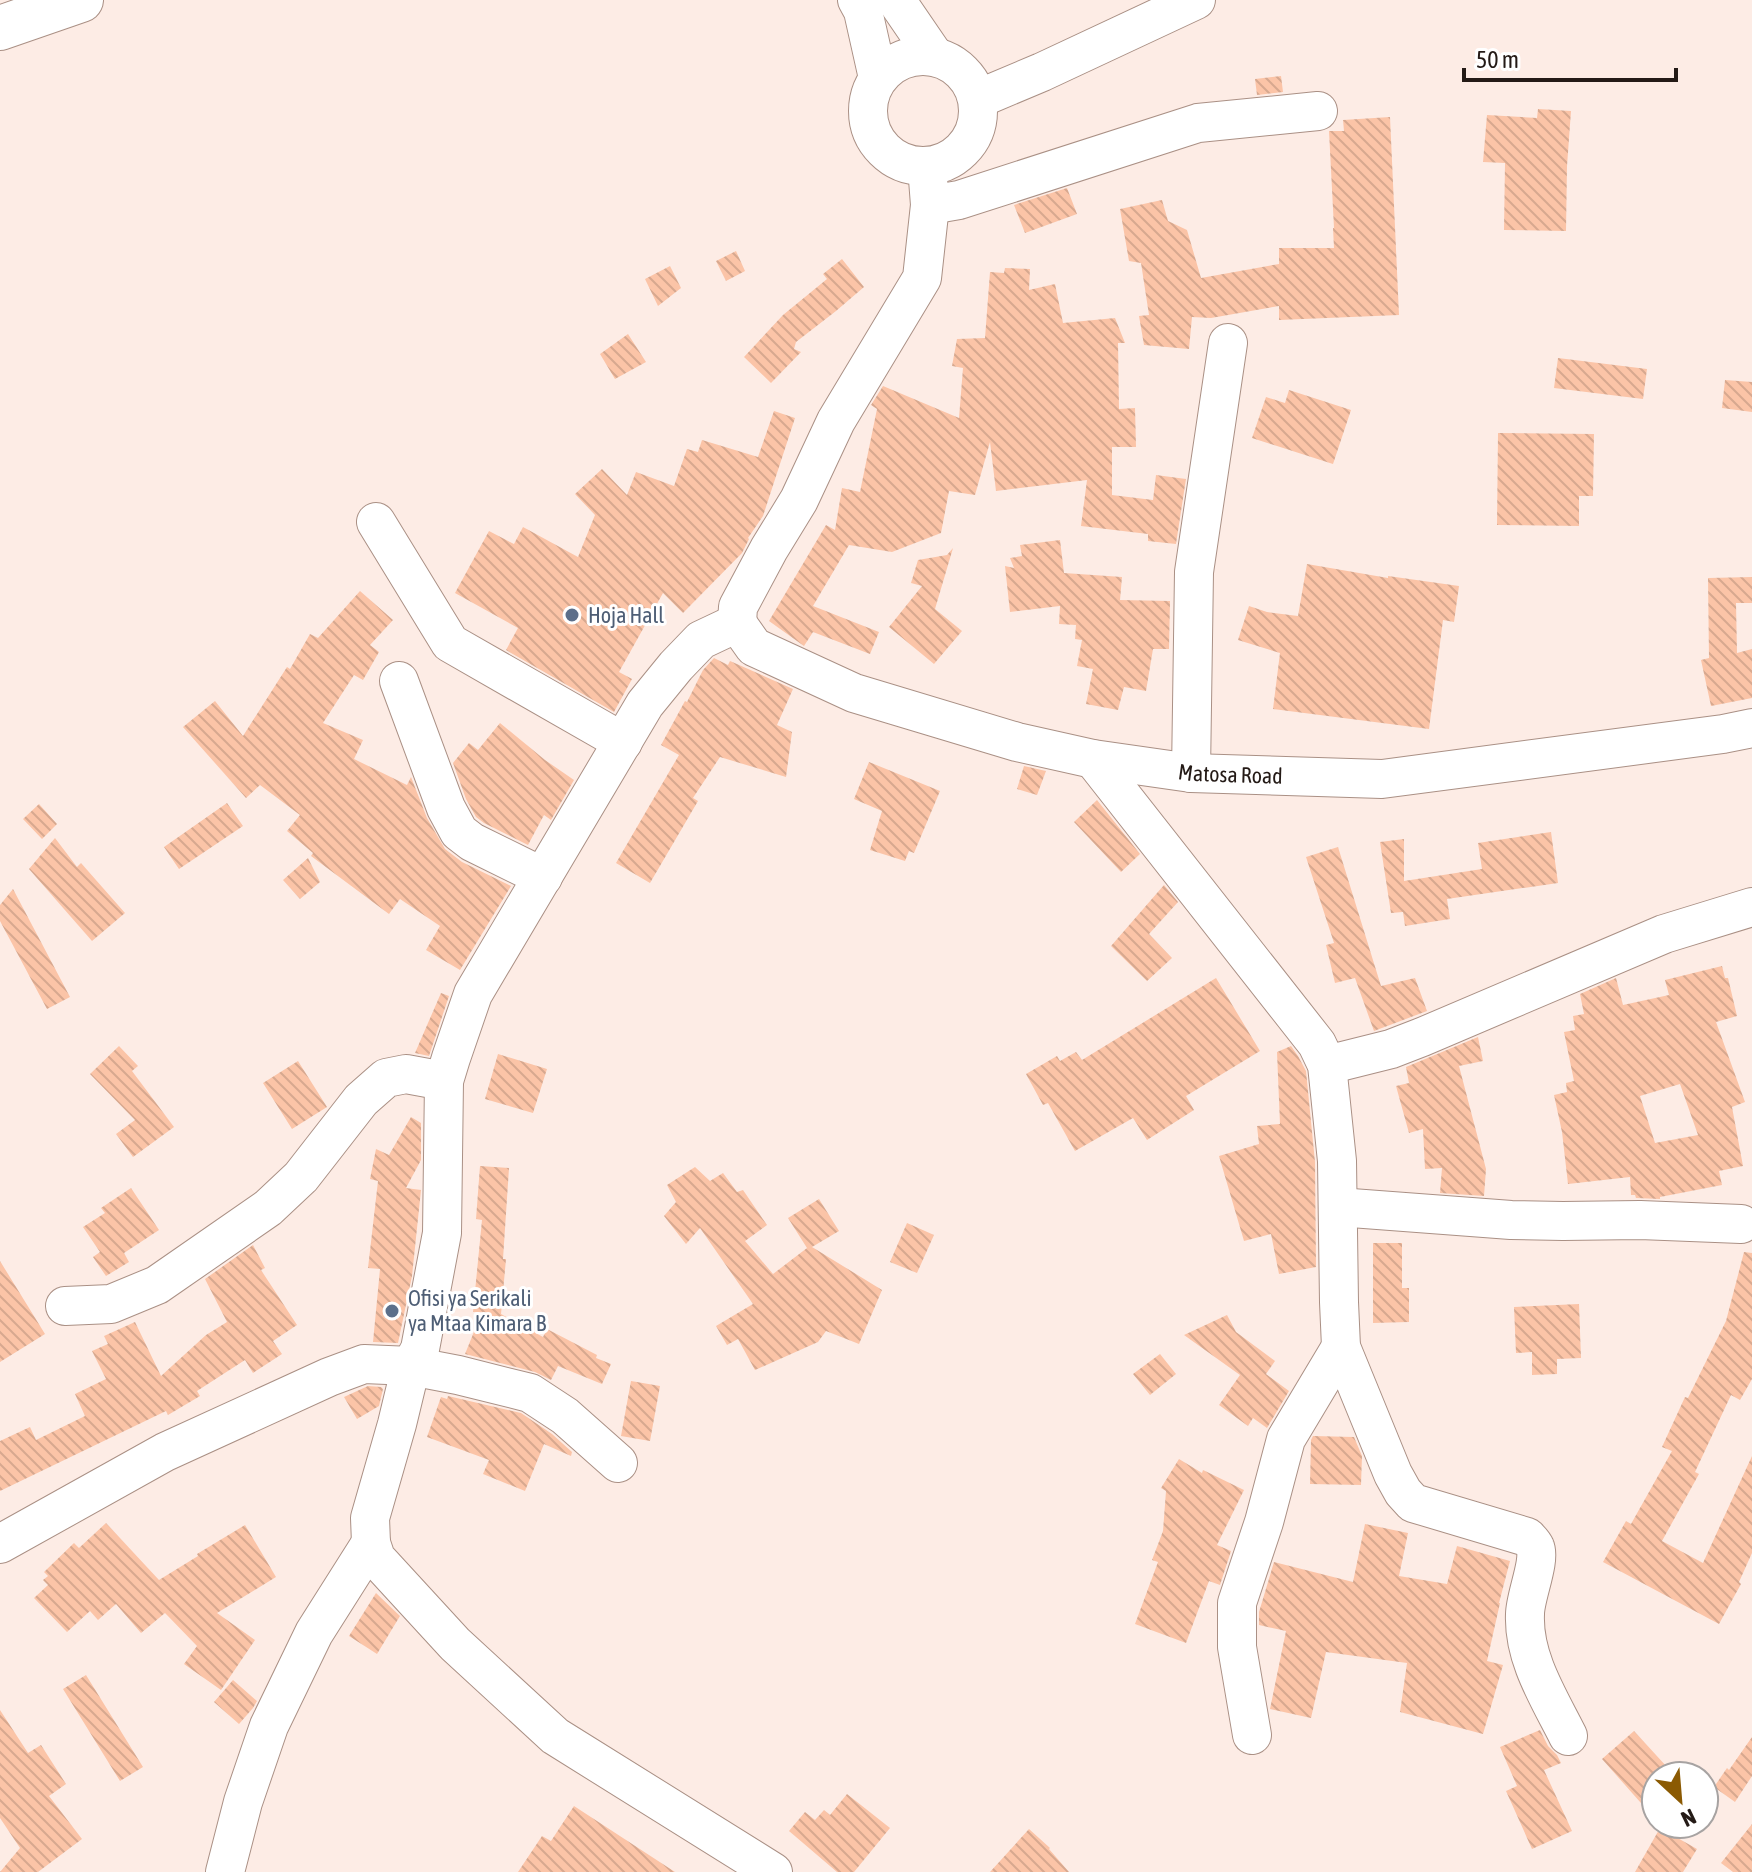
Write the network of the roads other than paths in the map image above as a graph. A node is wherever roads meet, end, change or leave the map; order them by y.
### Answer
1 (81, 0) edge
2 (857, 0) edge
3 (896, 0) edge
4 (1196, 0) edge
5 (0, 28) edge
6 (935, 57) junction
7 (878, 78) junction
8 (978, 99) junction
9 (1318, 111) dead end
10 (927, 166) junction
11 (930, 205) junction
12 (1228, 343) dead end
13 (376, 522) dead end
14 (737, 623) junction
15 (399, 681) dead end
16 (1752, 728) edge
17 (623, 742) junction
18 (1093, 759) junction
19 (1191, 773) junction
20 (543, 877) junction
21 (1752, 907) edge
22 (1327, 1065) junction
23 (444, 1081) junction
24 (1338, 1207) junction
25 (1741, 1224) dead end
26 (65, 1306) dead end
27 (1341, 1347) junction
28 (411, 1366) junction
29 (618, 1463) dead end
30 (371, 1543) junction
31 (0, 1544) edge
32 (1252, 1735) dead end
33 (1568, 1736) dead end
34 (225, 1872) edge
35 (773, 1872) edge

1 - 5 highway
2 - 7 street
3 - 6 street
4 - 8 street
6 - 7 street
6 - 8 street
7 - 10 street
8 - 10 street
9 - 11 street
10 - 11 street
11 - 14 street
12 - 19 street
13 - 17 street
14 - 17 street
14 - 18 street, Matosa Road
15 - 20 street
16 - 19 street, Matosa Road
17 - 20 street
18 - 19 street, Matosa Road
18 - 22 street
20 - 23 street
21 - 22 street
22 - 24 street
23 - 26 street
23 - 28 street
24 - 25 street
24 - 27 street
27 - 32 street
27 - 33 street
28 - 29 street
28 - 30 street
28 - 31 street
30 - 34 street
30 - 35 street

